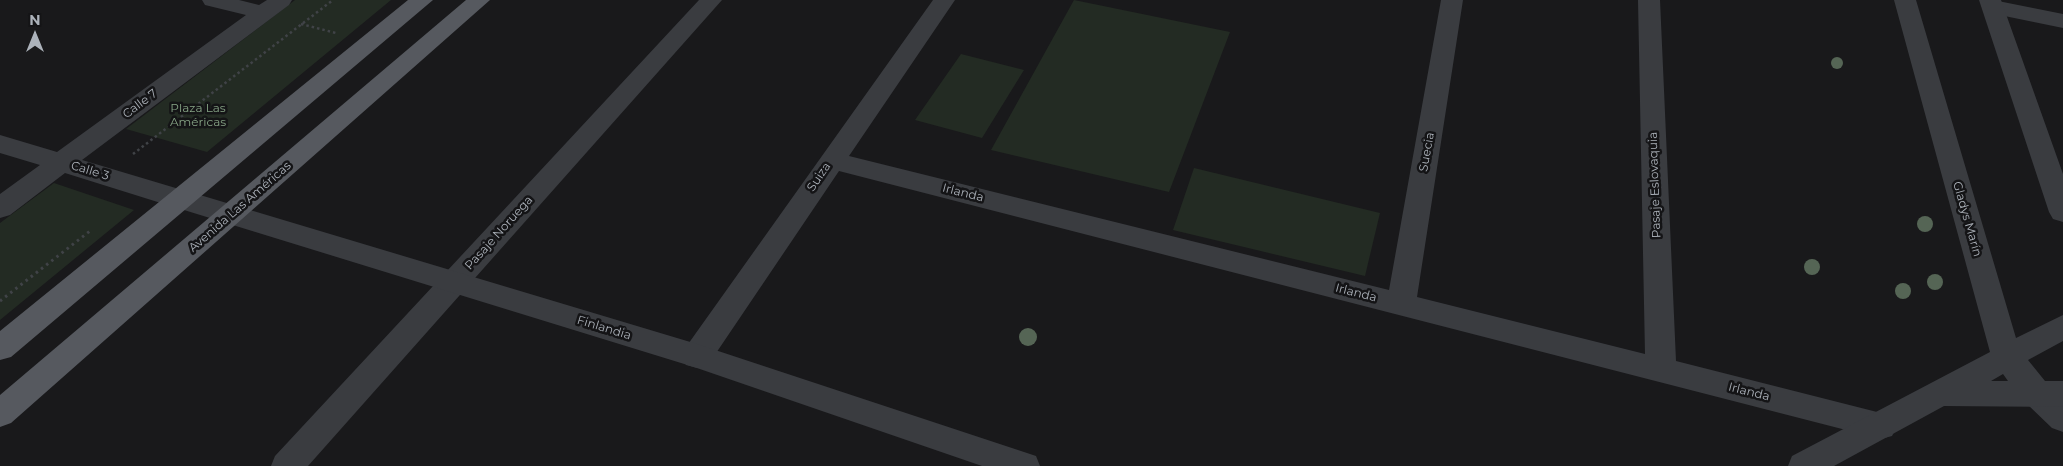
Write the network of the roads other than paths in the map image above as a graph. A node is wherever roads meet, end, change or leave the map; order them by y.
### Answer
1 (213, 0) edge
2 (422, 0) edge
3 (480, 0) edge
4 (711, 0) edge
5 (944, 0) edge
6 (1452, 0) edge
7 (1649, 0) edge
8 (1905, 0) edge
9 (1992, 3) edge
10 (272, 7) edge
11 (2063, 21) edge
12 (0, 144) edge
13 (831, 160) junction
14 (62, 162) junction
15 (180, 199) junction
16 (0, 208) edge
17 (2063, 212) edge
18 (232, 215) junction
19 (453, 283) junction
20 (1401, 304) junction
21 (2063, 327) edge
22 (0, 348) edge
23 (698, 356) junction
24 (2007, 357) junction
25 (1661, 370) junction
26 (1940, 393) junction
27 (2050, 394) edge
28 (0, 414) edge
29 (2063, 419) edge
30 (1881, 426) junction
31 (286, 466) edge
32 (1024, 466) edge
33 (1804, 466) edge

1 - 10 street
2 - 15 main road
3 - 18 main road, Avenida Las Américas
4 - 19 street, Pasaje Noruega
5 - 13 street, Suiza
6 - 20 street, Suecia
7 - 25 street, Pasaje Eslovaquia
8 - 24 street, Gladys Marín
9 - 11 street
9 - 17 street
10 - 14 street, Calle 7
12 - 14 street, Calle 3
13 - 20 street, Irlanda
13 - 23 street, Suiza
14 - 15 street, Calle 3
14 - 16 street, Calle 7
15 - 18 street, Finlandia
15 - 22 main road
18 - 19 street, Finlandia
18 - 28 main road, Avenida Las Américas
19 - 23 street, Finlandia
19 - 31 street, Pasaje Noruega
20 - 25 street, Irlanda
21 - 24 street
23 - 32 street, Finlandia
24 - 26 street
24 - 27 street, Gladys Marín
25 - 30 street, Irlanda
26 - 27 street
26 - 30 street
27 - 29 street, Gladys Marín
30 - 33 street

